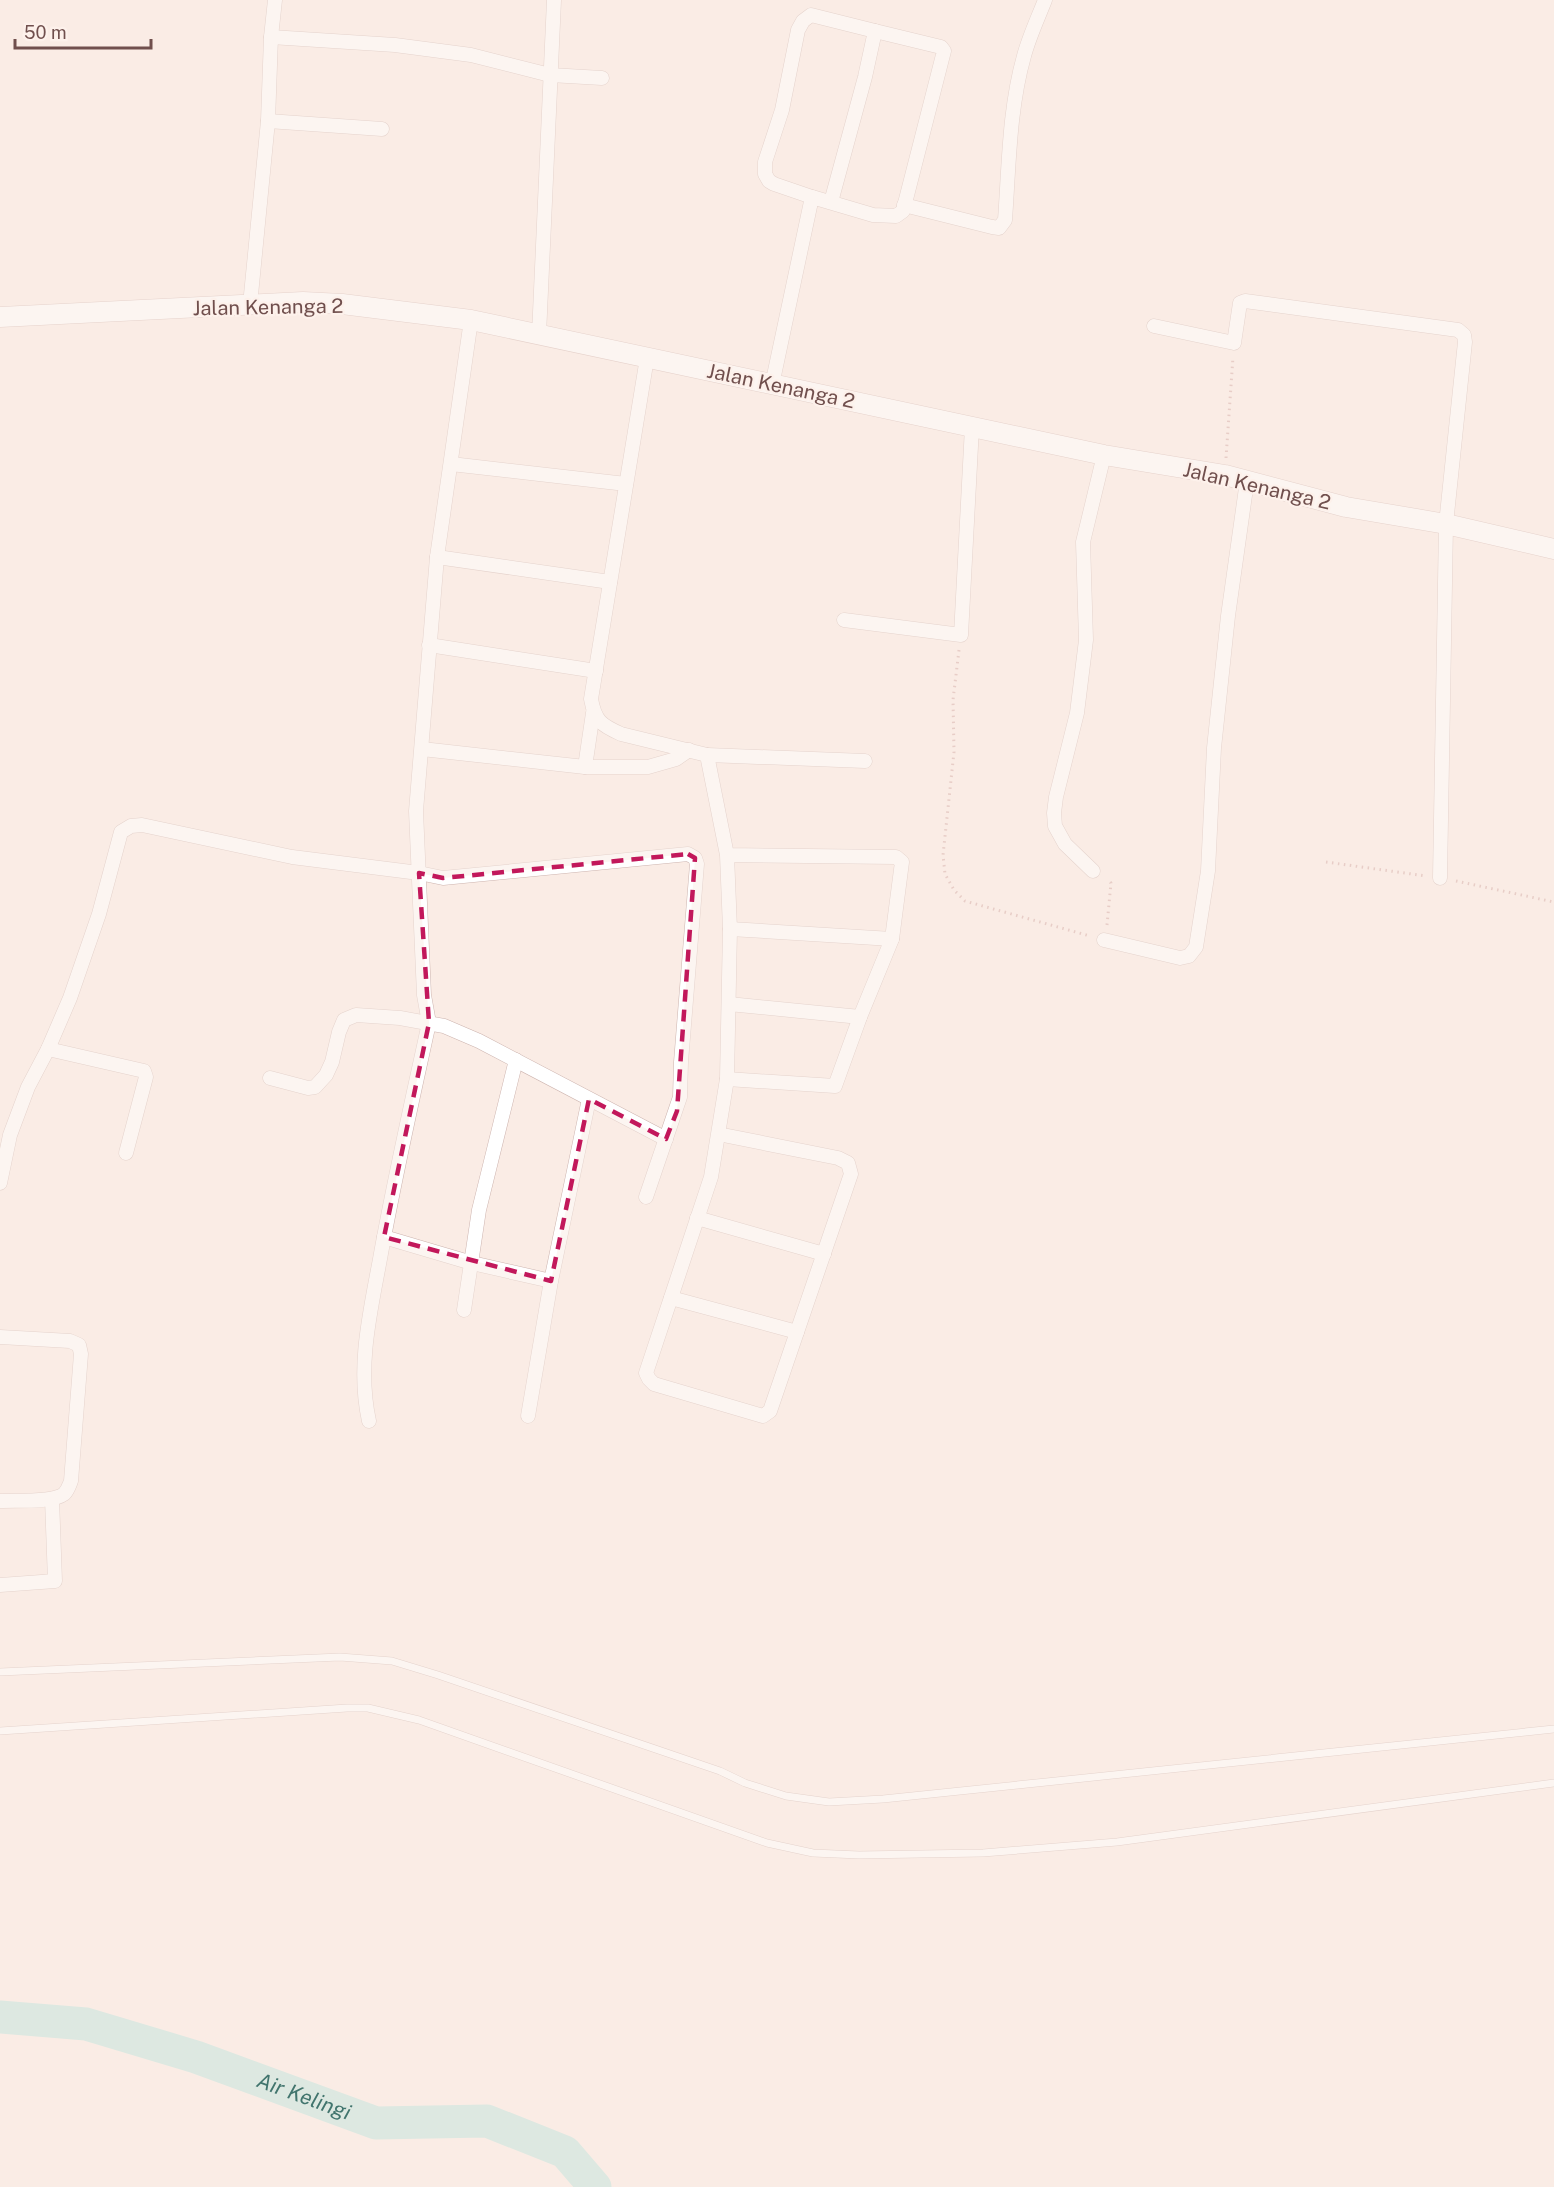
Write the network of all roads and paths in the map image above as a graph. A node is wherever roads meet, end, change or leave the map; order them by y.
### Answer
1 (275, 0) edge
2 (554, 0) edge
3 (1046, 0) edge
4 (875, 31) junction
5 (271, 37) junction
6 (550, 75) junction
7 (602, 78) dead end
8 (268, 121) junction
9 (382, 129) dead end
10 (812, 197) junction
11 (831, 202) junction
12 (904, 206) junction
13 (250, 305) junction
14 (0, 317) edge
15 (471, 320) junction
16 (1154, 326) dead end
17 (538, 335) junction
18 (1234, 343) junction
19 (647, 358) junction
20 (772, 384) junction
21 (972, 427) junction
22 (1104, 455) junction
23 (451, 464) junction
24 (1225, 476) junction
25 (1247, 481) junction
26 (626, 484) junction
27 (1446, 524) junction
28 (1554, 549) edge
29 (437, 557) junction
30 (610, 582) junction
31 (844, 620) dead end
32 (961, 634) junction
33 (429, 645) junction
34 (596, 671) junction
35 (593, 713) junction
36 (422, 749) junction
37 (689, 750) junction
38 (707, 755) junction
39 (865, 761) dead end
40 (585, 767) junction
41 (727, 855) junction
42 (1326, 862) dead end
43 (1093, 871) joint
44 (419, 873) junction
45 (1440, 878) junction
46 (1554, 902) edge
47 (730, 929) junction
48 (892, 939) junction
49 (1104, 940) junction
50 (729, 1004) junction
51 (860, 1017) junction
52 (429, 1023) junction
53 (48, 1049) junction
54 (516, 1060) junction
55 (270, 1078) dead end
56 (726, 1079) junction
57 (589, 1099) junction
58 (718, 1134) junction
59 (666, 1139) junction
60 (126, 1153) dead end
61 (0, 1183) edge
62 (646, 1197) dead end
63 (697, 1218) junction
64 (384, 1237) junction
65 (824, 1254) junction
66 (472, 1263) junction
67 (550, 1281) junction
68 (670, 1298) junction
69 (464, 1310) dead end
70 (797, 1332) junction
71 (0, 1337) edge
72 (528, 1416) dead end
73 (369, 1421) dead end
74 (52, 1499) junction
75 (0, 1501) edge
76 (0, 1585) edge
77 (0, 1672) edge
78 (1554, 1729) edge
79 (0, 1731) edge
80 (1554, 1783) edge

1 - 5 street
2 - 6 street
3 - 12 street
4 - 10 street
4 - 11 street
4 - 12 street
5 - 6 street
5 - 8 street
6 - 7 street
6 - 17 street
8 - 9 street
8 - 13 street
10 - 11 street
10 - 20 street
11 - 12 street
13 - 14 main road, Jalan Kenanga 2
13 - 15 main road, Jalan Kenanga 2
15 - 17 main road, Jalan Kenanga 2
15 - 23 street
16 - 18 street
17 - 19 main road, Jalan Kenanga 2
18 - 24 path
18 - 27 street
19 - 20 main road, Jalan Kenanga 2
19 - 26 street
20 - 21 main road, Jalan Kenanga 2
21 - 22 main road, Jalan Kenanga 2
21 - 32 street
22 - 24 main road, Jalan Kenanga 2
22 - 43 street
23 - 26 street
23 - 29 street
24 - 25 main road, Jalan Kenanga 2
25 - 27 main road, Jalan Kenanga 2
25 - 49 street
26 - 30 street
27 - 28 main road, Jalan Kenanga 2
27 - 45 street
29 - 30 street
29 - 33 street
30 - 34 street
31 - 32 street
32 - 49 path
33 - 34 street
33 - 36 street
34 - 35 street
35 - 37 street
35 - 40 street
36 - 40 street
36 - 44 street
37 - 38 street
37 - 40 street
38 - 39 street
38 - 41 street
41 - 47 street
41 - 48 street
42 - 45 path
43 - 49 path
44 - 52 street
44 - 53 street
44 - 59 street
45 - 46 path
47 - 48 street
47 - 50 street
48 - 51 street
50 - 51 street
50 - 56 street
51 - 56 street
52 - 54 street
52 - 55 street
52 - 64 street
53 - 60 street
53 - 61 street
54 - 57 street
54 - 66 street
56 - 58 street
57 - 59 street
57 - 67 street
58 - 63 street
58 - 65 street
59 - 62 street
63 - 65 street
63 - 68 street
64 - 66 street
64 - 73 street
65 - 70 street
66 - 67 street
66 - 69 street
67 - 72 street
68 - 70 street
68 - 70 street
71 - 74 street
74 - 75 street
74 - 76 street
77 - 78 lane
79 - 80 lane

